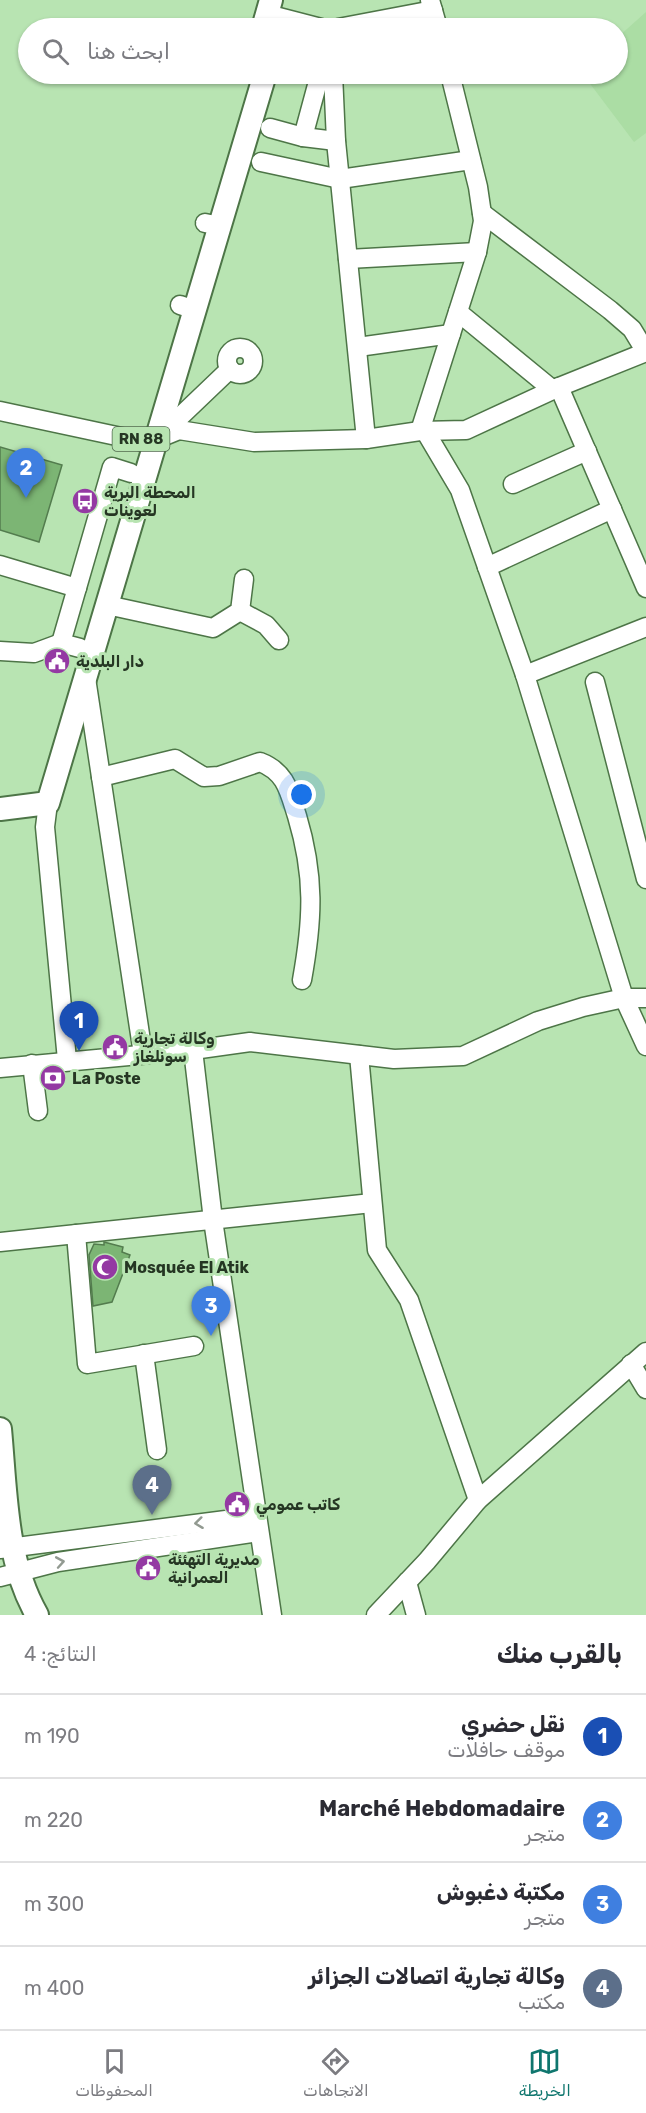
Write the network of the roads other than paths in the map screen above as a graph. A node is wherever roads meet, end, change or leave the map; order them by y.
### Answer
1 (431, 5) edge
2 (378, 18) edge
3 (247, 84) edge
4 (261, 84) edge
5 (317, 84) edge
6 (333, 84) edge
7 (452, 84) edge
8 (270, 128) dead end
9 (303, 137) junction
10 (336, 141) junction
11 (471, 160) junction
12 (261, 162) dead end
13 (340, 179) junction
14 (482, 213) junction
15 (212, 225) junction
16 (477, 252) junction
17 (348, 259) junction
18 (458, 312) junction
19 (451, 334) junction
20 (358, 347) junction
21 (646, 352) edge
22 (230, 369) dead end
23 (556, 389) junction
24 (0, 411) edge
25 (422, 431) junction
26 (366, 439) junction
27 (149, 440) junction
28 (587, 451) junction
29 (131, 473) junction
30 (513, 484) dead end
31 (612, 509) junction
32 (0, 565) edge
33 (487, 567) junction
34 (244, 579) dead end
35 (77, 588) junction
36 (646, 588) edge
37 (107, 605) junction
38 (240, 611) junction
39 (646, 627) edge
40 (279, 640) dead end
41 (70, 645) junction
42 (0, 651) edge
43 (525, 675) junction
44 (86, 676) junction
45 (595, 682) dead end
46 (101, 777) junction
47 (41, 803) junction
48 (0, 808) edge
49 (646, 879) edge
50 (302, 980) dead end
51 (624, 998) junction
52 (646, 998) edge
53 (646, 1046) edge
54 (193, 1050) junction
55 (143, 1054) junction
56 (359, 1055) junction
57 (67, 1060) junction
58 (32, 1064) junction
59 (0, 1068) edge
60 (38, 1111) dead end
61 (372, 1203) junction
62 (213, 1220) junction
63 (76, 1234) junction
64 (0, 1242) edge
65 (194, 1346) dead end
66 (646, 1352) edge
67 (144, 1354) junction
68 (631, 1364) junction
69 (646, 1389) edge
70 (0, 1429) edge
71 (157, 1450) dead end
72 (478, 1500) junction
73 (258, 1524) junction
74 (6, 1564) edge
75 (407, 1582) junction
76 (19, 1615) edge
77 (37, 1615) edge
78 (272, 1615) edge
79 (376, 1615) edge
80 (416, 1615) edge

1 - 2 street
3 - 15 main road, RN 88
4 - 15 main road, RN 88
5 - 9 street
6 - 10 street
7 - 11 street
8 - 9 street
9 - 10 street
10 - 13 street
11 - 13 street
11 - 14 street
12 - 13 street
13 - 17 street
14 - 16 street
14 - 21 street
15 - 27 main road, RN 88
16 - 17 street
16 - 18 street
17 - 20 street
18 - 19 street
18 - 23 street
19 - 20 street
19 - 25 street
20 - 26 street
21 - 23 street
22 - 27 street
23 - 25 street
23 - 28 street
24 - 27 street
25 - 26 street
25 - 33 street
26 - 27 street
27 - 29 main road, RN 88
27 - 37 main road, RN 88
28 - 30 street
28 - 31 street
29 - 35 street
29 - 41 main road, RN 88
31 - 33 street
31 - 36 street
32 - 35 street
33 - 43 street
34 - 38 street
35 - 41 street
37 - 38 street
37 - 44 main road, RN 88
38 - 40 street
39 - 43 street
41 - 42 street
41 - 47 main road, RN 88
43 - 51 street
44 - 46 street
44 - 47 main road, RN 88
45 - 49 street
46 - 50 street
46 - 55 street
47 - 48 main road
47 - 57 street
51 - 52 street
51 - 53 street
51 - 56 street
54 - 55 street
54 - 56 street
54 - 62 street
55 - 57 street
56 - 61 street
57 - 58 street
58 - 59 street
58 - 60 street
61 - 62 street
61 - 72 street
62 - 63 street
62 - 73 street
63 - 64 street
63 - 67 street
65 - 67 street
66 - 68 street
67 - 71 street
68 - 69 street
68 - 72 street
70 - 74 main road
72 - 75 street
73 -> 74 street
74 -> 73 street
73 - 78 street
74 - 76 main road
74 - 77 main road
75 - 79 street
75 - 80 street

